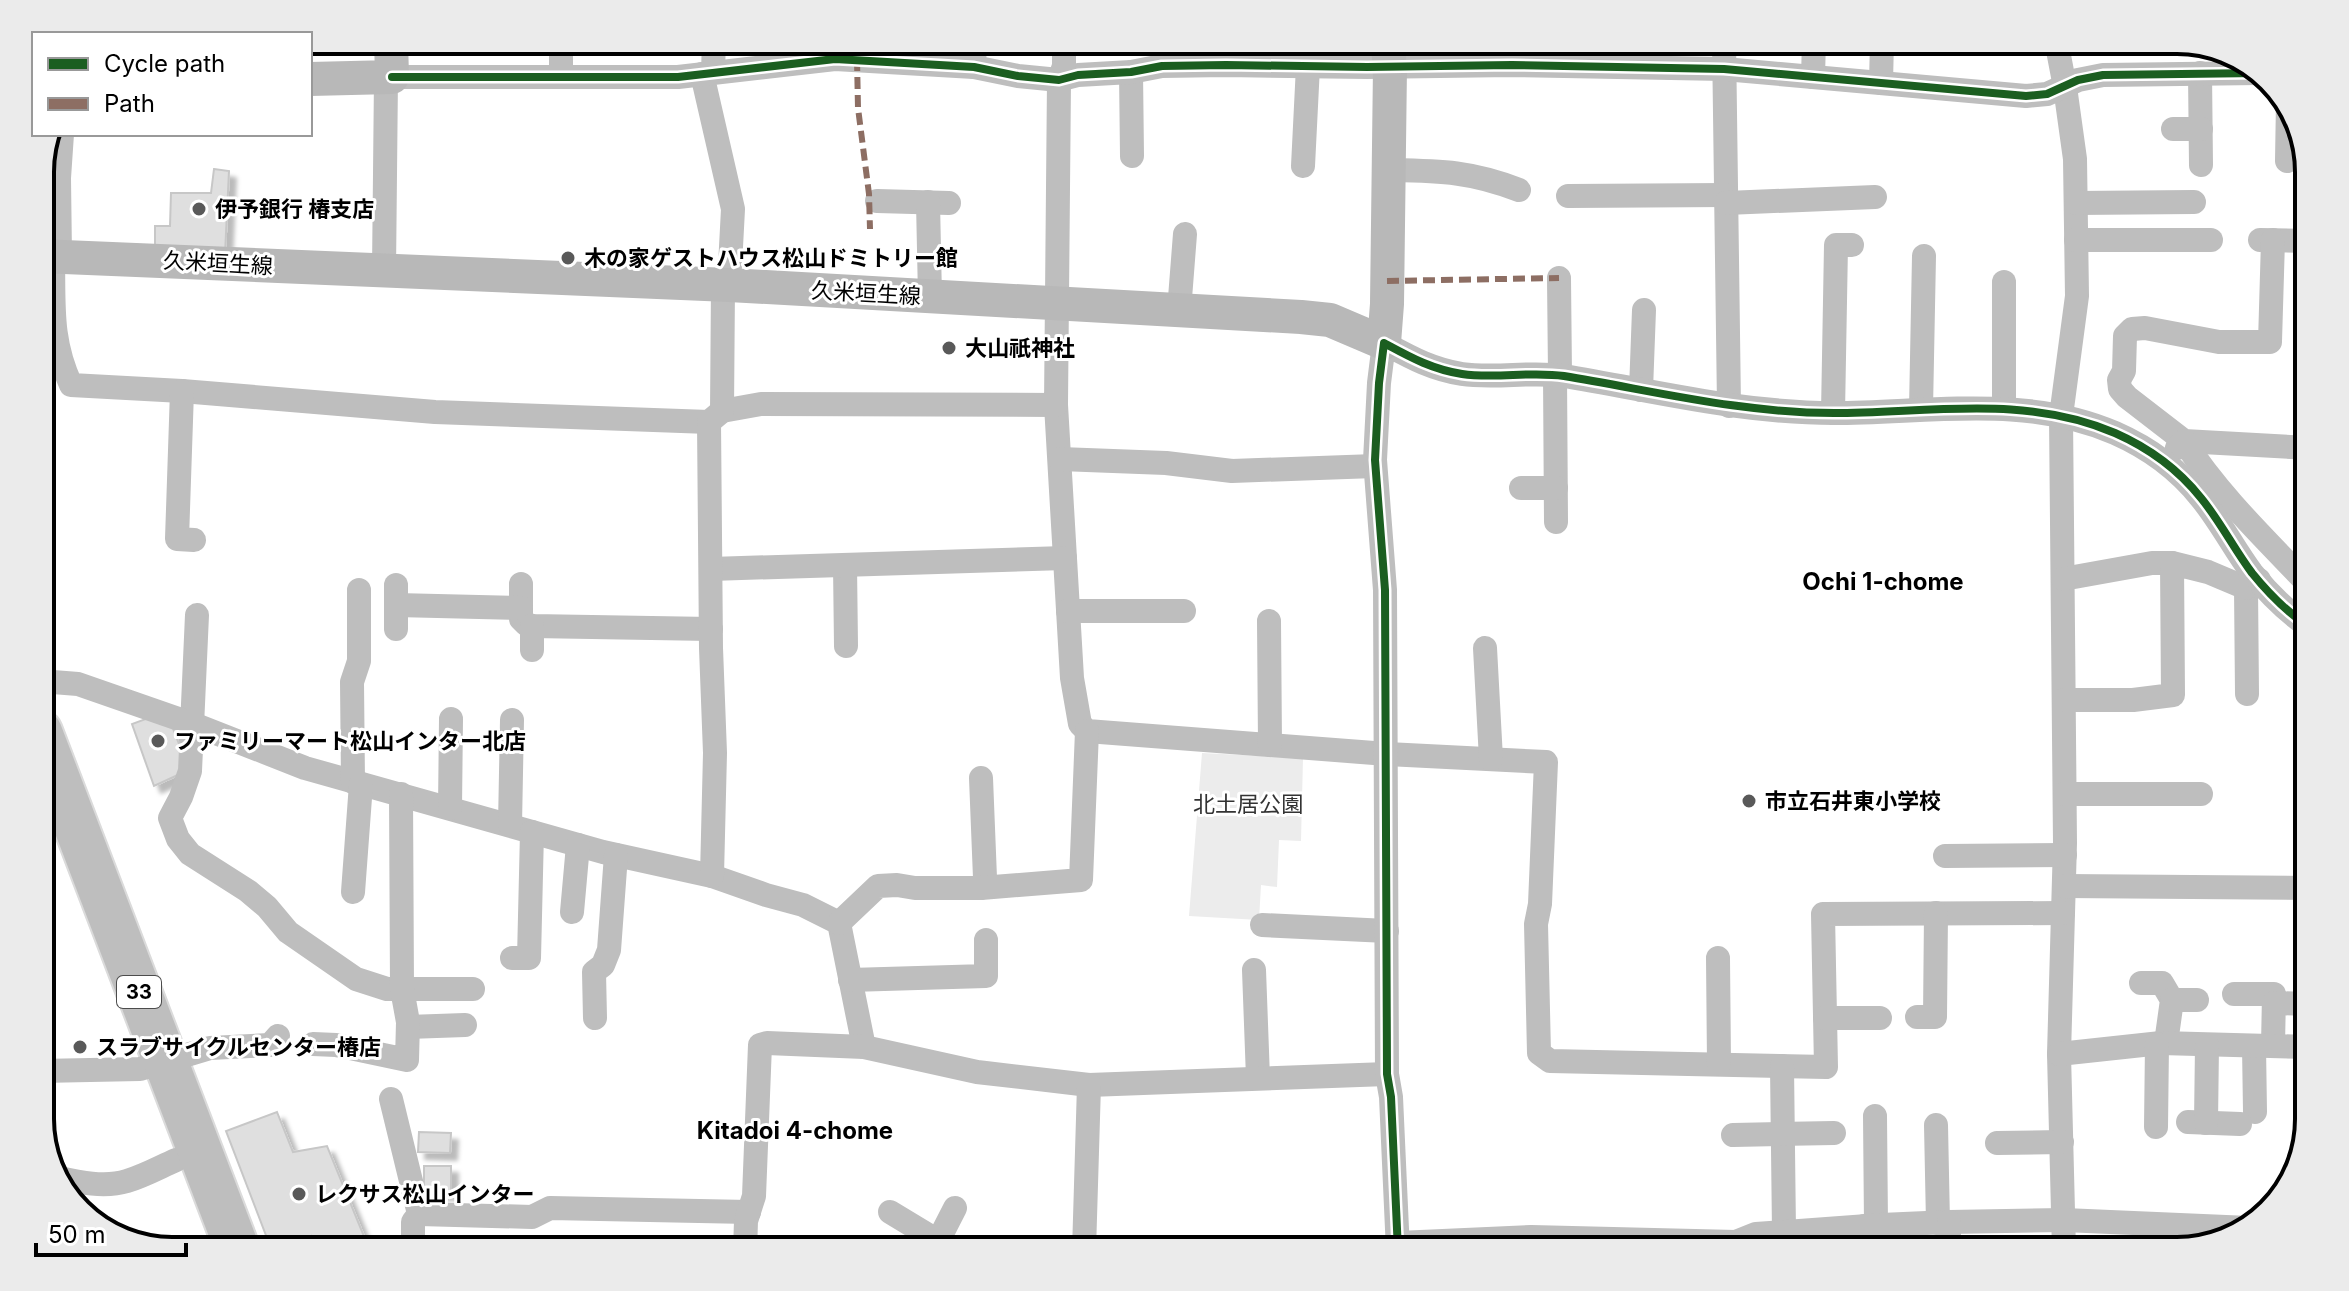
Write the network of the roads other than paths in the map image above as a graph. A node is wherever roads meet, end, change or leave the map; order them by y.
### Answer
1 (390, 54) edge
2 (561, 54) edge
3 (711, 54) edge
4 (974, 54) edge
5 (1064, 54) edge
6 (1226, 54) edge
7 (1382, 54) edge
8 (1388, 54) edge
9 (1398, 54) edge
10 (1512, 54) edge
11 (1587, 54) edge
12 (1724, 54) edge
13 (1814, 54) edge
14 (1882, 54) edge
15 (2059, 54) edge
16 (1226, 65) junction
17 (1512, 65) junction
18 (1308, 66) junction
19 (1587, 66) junction
20 (974, 67) junction
21 (1724, 69) junction
22 (1131, 72) junction
23 (708, 73) junction
24 (2200, 73) junction
25 (2240, 73) edge
26 (389, 77) junction
27 (561, 77) junction
28 (1813, 77) junction
29 (312, 79) edge
30 (1059, 80) junction
31 (1881, 83) junction
32 (2065, 87) junction
33 (2173, 129) dead end
34 (2201, 129) junction
35 (2288, 131) edge
36 (70, 137) edge
37 (1132, 156) dead end
38 (2287, 161) dead end
39 (2201, 165) dead end
40 (1303, 166) dead end
41 (1388, 170) junction
42 (1580, 189) dead end
43 (1519, 190) dead end
44 (1875, 197) dead end
45 (1726, 199) junction
46 (877, 201) dead end
47 (2194, 202) dead end
48 (2076, 203) junction
49 (54, 227) edge
50 (1185, 234) dead end
51 (2076, 240) junction
52 (2211, 240) dead end
53 (2295, 241) edge
54 (1852, 245) dead end
55 (54, 256) edge
56 (1924, 256) dead end
57 (384, 271) junction
58 (1559, 278) dead end
59 (2004, 282) dead end
60 (726, 285) junction
61 (930, 297) junction
62 (1055, 305) junction
63 (1644, 310) dead end
64 (1179, 311) junction
65 (54, 320) edge
66 (1384, 343) junction
67 (1557, 375) junction
68 (1641, 390) junction
69 (182, 391) junction
70 (1056, 405) junction
71 (1729, 406) junction
72 (2004, 408) junction
73 (1921, 409) junction
74 (1833, 413) junction
75 (2061, 416) junction
76 (716, 417) junction
77 (2184, 441) junction
78 (2295, 447) edge
79 (1060, 459) junction
80 (2164, 461) junction
81 (1375, 466) junction
82 (1521, 488) dead end
83 (1556, 488) junction
84 (1556, 522) dead end
85 (194, 540) dead end
86 (1065, 558) junction
87 (2172, 563) junction
88 (845, 565) junction
89 (711, 569) junction
90 (2295, 571) edge
91 (2063, 579) junction
92 (2252, 584) junction
93 (359, 590) dead end
94 (396, 606) dead end
95 (525, 606) junction
96 (1068, 611) junction
97 (1184, 611) dead end
98 (197, 615) dead end
99 (2295, 616) edge
100 (1269, 621) dead end
101 (711, 629) junction
102 (846, 646) dead end
103 (1485, 648) dead end
104 (532, 650) dead end
105 (54, 682) edge
106 (2247, 694) dead end
107 (2064, 700) junction
108 (451, 719) dead end
109 (512, 720) dead end
110 (193, 724) junction
111 (1087, 731) junction
112 (1270, 745) junction
113 (1387, 754) junction
114 (1491, 759) junction
115 (54, 773) edge
116 (981, 778) dead end
117 (357, 783) junction
118 (401, 794) junction
119 (2065, 794) junction
120 (2201, 794) dead end
121 (450, 808) junction
122 (521, 829) junction
123 (54, 842) edge
124 (578, 845) junction
125 (616, 855) junction
126 (2065, 855) junction
127 (1945, 856) dead end
128 (712, 876) junction
129 (2064, 886) junction
130 (981, 888) junction
131 (2295, 888) edge
132 (353, 892) dead end
133 (572, 912) dead end
134 (1936, 913) junction
135 (2063, 913) junction
136 (839, 923) junction
137 (1262, 925) dead end
138 (1387, 931) junction
139 (986, 940) dead end
140 (512, 958) dead end
141 (1718, 958) dead end
142 (1254, 970) dead end
143 (850, 980) junction
144 (2141, 983) dead end
145 (402, 989) junction
146 (473, 989) dead end
147 (2234, 994) dead end
148 (2172, 1000) junction
149 (2197, 1000) dead end
150 (2274, 1003) junction
151 (2295, 1004) edge
152 (1917, 1017) dead end
153 (595, 1018) dead end
154 (1825, 1018) junction
155 (1880, 1018) dead end
156 (465, 1025) dead end
157 (408, 1027) junction
158 (278, 1036) dead end
159 (313, 1044) dead end
160 (2161, 1044) junction
161 (2207, 1045) junction
162 (2264, 1046) junction
163 (864, 1047) junction
164 (2295, 1047) edge
165 (2059, 1054) junction
166 (1719, 1064) junction
167 (153, 1065) junction
168 (1782, 1066) junction
169 (54, 1070) edge
170 (1387, 1074) junction
171 (1258, 1078) junction
172 (1089, 1085) junction
173 (391, 1099) dead end
174 (1874, 1116) dead end
175 (1936, 1125) dead end
176 (2156, 1127) dead end
177 (1834, 1133) dead end
178 (1733, 1135) dead end
179 (1783, 1135) junction
180 (2062, 1142) junction
181 (1997, 1143) dead end
182 (176, 1160) junction
183 (76, 1186) edge
184 (955, 1208) dead end
185 (749, 1212) junction
186 (890, 1212) dead end
187 (419, 1214) junction
188 (2064, 1220) junction
189 (1944, 1222) junction
190 (1870, 1226) junction
191 (1784, 1232) junction
192 (2194, 1236) edge
193 (205, 1237) edge
194 (232, 1237) edge
195 (413, 1237) edge
196 (745, 1237) edge
197 (924, 1237) edge
198 (940, 1237) edge
199 (1091, 1237) edge
200 (1398, 1237) edge
201 (1751, 1237) edge
202 (1867, 1237) edge
203 (1947, 1237) edge
204 (2064, 1237) edge

1 - 26 main road
2 - 27 street
3 - 23 street
4 - 20 street
5 - 30 street
6 - 16 street
7 - 18 street
8 - 41 main road
9 - 17 street
10 - 17 street
11 - 19 street
12 - 21 street
13 - 28 street
14 - 31 street
15 - 32 street
16 - 18 street
16 - 22 street
17 - 19 street
18 - 40 street
19 - 21 street
20 - 23 street
20 - 30 street
21 - 28 street
21 - 45 street
22 - 30 street
22 - 37 street
23 - 27 street
23 - 60 street
24 - 25 street
24 - 32 street
24 - 34 street
26 - 27 street
26 - 29 main road
26 - 57 street
28 - 31 street
30 - 62 street
31 - 32 street
32 - 48 street
33 - 34 street
34 - 39 street
35 - 38 street
36 - 49 street
41 - 43 street
41 - 66 main road
42 - 45 street
44 - 45 street
45 - 71 street
46 - 61 street
47 - 48 street
48 - 51 street
50 - 64 street
51 - 52 street
51 - 75 street
53 - 77 street
54 - 74 street
55 - 57 main road, 久米垣生線
56 - 73 street
57 - 60 main road, 久米垣生線
58 - 67 street
59 - 72 street
60 - 61 main road, 久米垣生線
60 - 76 street
61 - 62 main road, 久米垣生線
62 - 64 main road, 久米垣生線
62 - 70 street
63 - 68 street
64 - 66 main road, 久米垣生線
65 - 69 street
66 - 67 street
66 - 81 street
67 - 68 street
67 - 83 street
68 - 71 street
69 - 76 street
69 - 85 street
70 - 76 street
70 - 79 street
71 - 74 street
72 - 73 street
72 - 75 street
73 - 74 street
75 - 80 street
75 - 91 street
76 - 89 street
77 - 78 street
77 - 80 street
77 - 90 street
79 - 81 street
79 - 86 street
80 - 92 street
81 - 113 street
82 - 83 street
83 - 84 street
86 - 88 street
86 - 96 street
87 - 91 street
87 - 92 street
87 - 107 street
88 - 89 street
88 - 102 street
89 - 101 street
91 - 107 street
92 - 99 street
92 - 106 street
93 - 117 street
94 - 95 street
95 - 101 street
95 - 104 street
96 - 97 street
96 - 111 street
98 - 110 street
100 - 112 street
101 - 128 street
103 - 114 street
105 - 110 street
107 - 119 street
108 - 121 street
109 - 122 street
110 - 117 street
110 - 145 street
111 - 112 street
111 - 130 street
112 - 113 street
113 - 114 street
113 - 138 street
114 - 166 street
115 - 167 highway, 33
116 - 130 street
117 - 118 street
117 - 132 street
118 - 121 street
118 - 145 street
119 - 120 street
119 - 126 street
121 - 122 street
122 - 124 street
122 - 140 street
123 - 167 highway, 33
124 - 125 street
124 - 133 street
125 - 128 street
125 - 153 street
126 - 127 street
126 - 129 street
128 - 136 street
129 - 131 street
129 - 135 street
130 - 136 street
134 - 135 street
134 - 152 street
134 - 154 street
135 - 165 street
136 - 143 street
137 - 138 street
138 - 170 street
139 - 143 street
141 - 166 street
142 - 171 street
143 - 163 street
144 - 148 street
145 - 146 street
145 - 157 street
147 - 150 street
148 - 149 street
148 - 160 street
150 - 151 street
150 - 162 street
154 - 155 street
154 - 168 street
156 - 157 street
157 - 159 street
158 - 167 street
160 - 161 street
160 - 165 street
160 - 176 street
161 - 162 street
161 - 162 street
162 - 164 street
163 - 172 street
163 - 185 street
165 - 180 street
166 - 168 street
167 - 169 street
167 - 182 highway, 33
167 - 194 highway, 33
168 - 179 street
170 - 171 street
170 - 200 street
171 - 172 street
172 - 199 street
173 - 187 street
174 - 190 street
175 - 189 street
177 - 179 street
178 - 179 street
179 - 191 street
180 - 181 street
180 - 188 street
182 - 183 street
182 - 193 highway, 33
184 - 198 street
185 - 187 street
185 - 196 street
186 - 197 street
187 - 195 street
188 - 189 street
188 - 192 street
188 - 204 street
189 - 190 street
189 - 203 street
190 - 191 street
190 - 202 street
191 - 201 street

